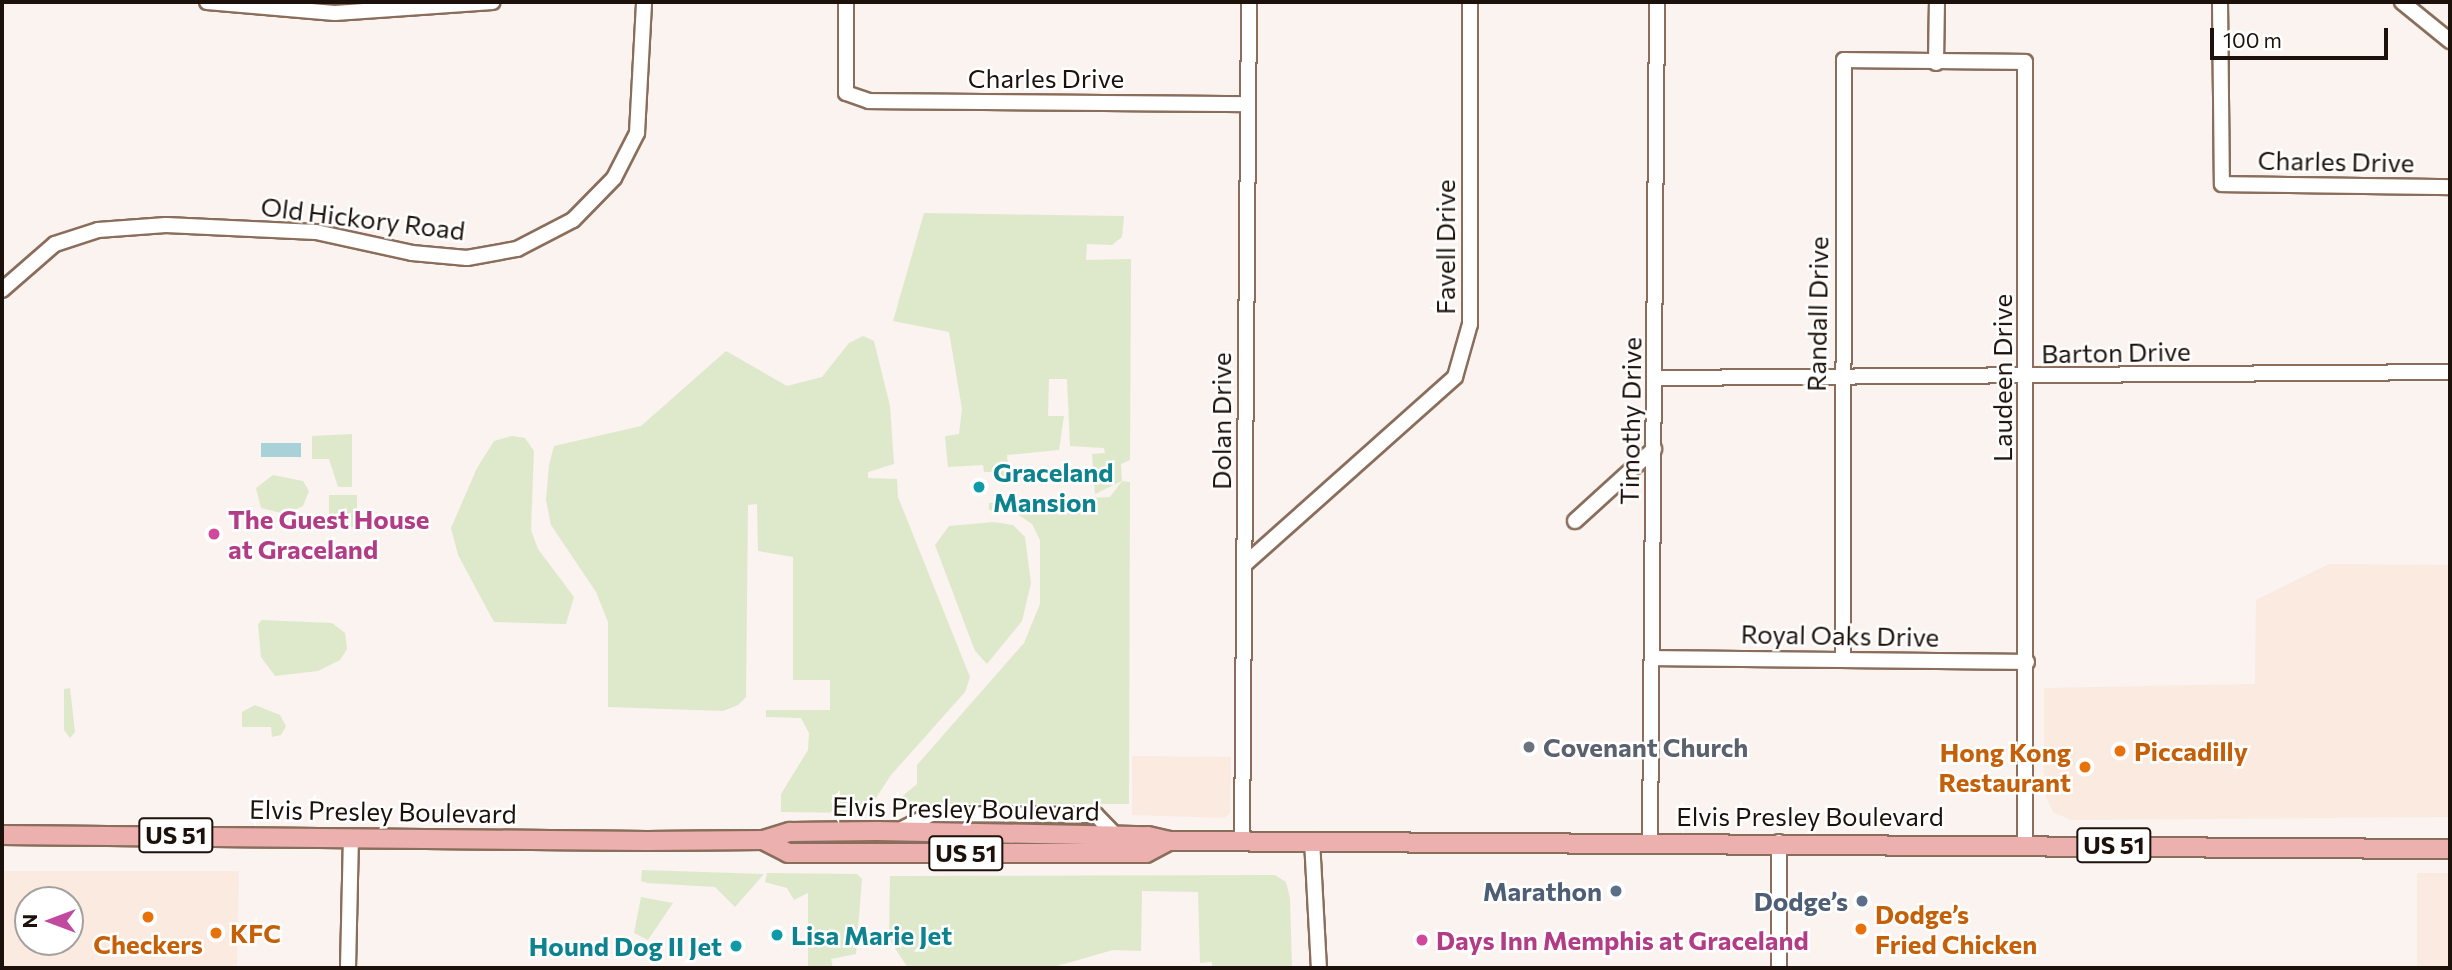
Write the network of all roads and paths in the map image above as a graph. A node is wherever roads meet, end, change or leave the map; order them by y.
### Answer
1 (206, 2) edge
2 (493, 2) edge
3 (644, 2) edge
4 (846, 2) edge
5 (1249, 2) edge
6 (1470, 2) edge
7 (1657, 2) edge
8 (1937, 2) edge
9 (2220, 2) edge
10 (2402, 2) edge
11 (432, 4) edge
12 (2450, 41) edge
13 (1936, 63) junction
14 (1248, 104) junction
15 (2450, 187) edge
16 (2, 290) edge
17 (2450, 372) edge
18 (1656, 378) junction
19 (2027, 378) junction
20 (1841, 380) junction
21 (1654, 449) junction
22 (1576, 521) dead end
23 (1245, 564) junction
24 (1653, 658) junction
25 (1843, 660) junction
26 (2027, 662) junction
27 (2, 835) edge
28 (351, 838) junction
29 (763, 840) junction
30 (1242, 840) junction
31 (1312, 840) junction
32 (1169, 841) junction
33 (1650, 842) junction
34 (1779, 842) junction
35 (2025, 844) junction
36 (2450, 849) edge
37 (348, 968) edge
38 (1319, 968) edge
39 (1779, 968) edge

1 - 11 street
2 - 11 street
3 - 16 street, Old Hickory Road
4 - 14 street, Charles Drive
5 - 14 street, Dolan Drive
6 - 23 street, Favell Drive
7 - 18 street, Timothy Drive
8 - 13 street
9 - 15 street, Charles Drive
10 - 12 street
13 - 19 street, Laudeen Drive
13 - 20 street, Randall Drive
14 - 23 street, Dolan Drive
17 - 19 street, Barton Drive
18 - 20 street, Barton Drive
18 - 21 street, Timothy Drive
19 - 20 street, Barton Drive
19 - 26 street, Laudeen Drive
20 - 25 street, Randall Drive
21 - 22 street
21 - 24 street, Timothy Drive
23 - 30 street, Dolan Drive
24 - 25 street, Royal Oaks Drive
24 - 33 street, Timothy Drive
25 - 26 street, Royal Oaks Drive
26 - 35 street, Laudeen Drive
27 - 28 main road, Elvis Presley Boulevard / US 51
28 - 29 main road, Elvis Presley Boulevard / US 51
28 - 37 street
29 - 32 main road, Elvis Presley Boulevard / US 51
29 - 32 main road, Elvis Presley Boulevard / US 51
30 - 31 main road, Elvis Presley Boulevard / US 51
30 - 32 main road, Elvis Presley Boulevard / US 51
31 - 33 main road, Elvis Presley Boulevard / US 51
31 - 38 street
33 - 34 main road, Elvis Presley Boulevard / US 51
34 - 35 main road, Elvis Presley Boulevard / US 51
34 - 39 street
35 - 36 main road, Elvis Presley Boulevard / US 51

